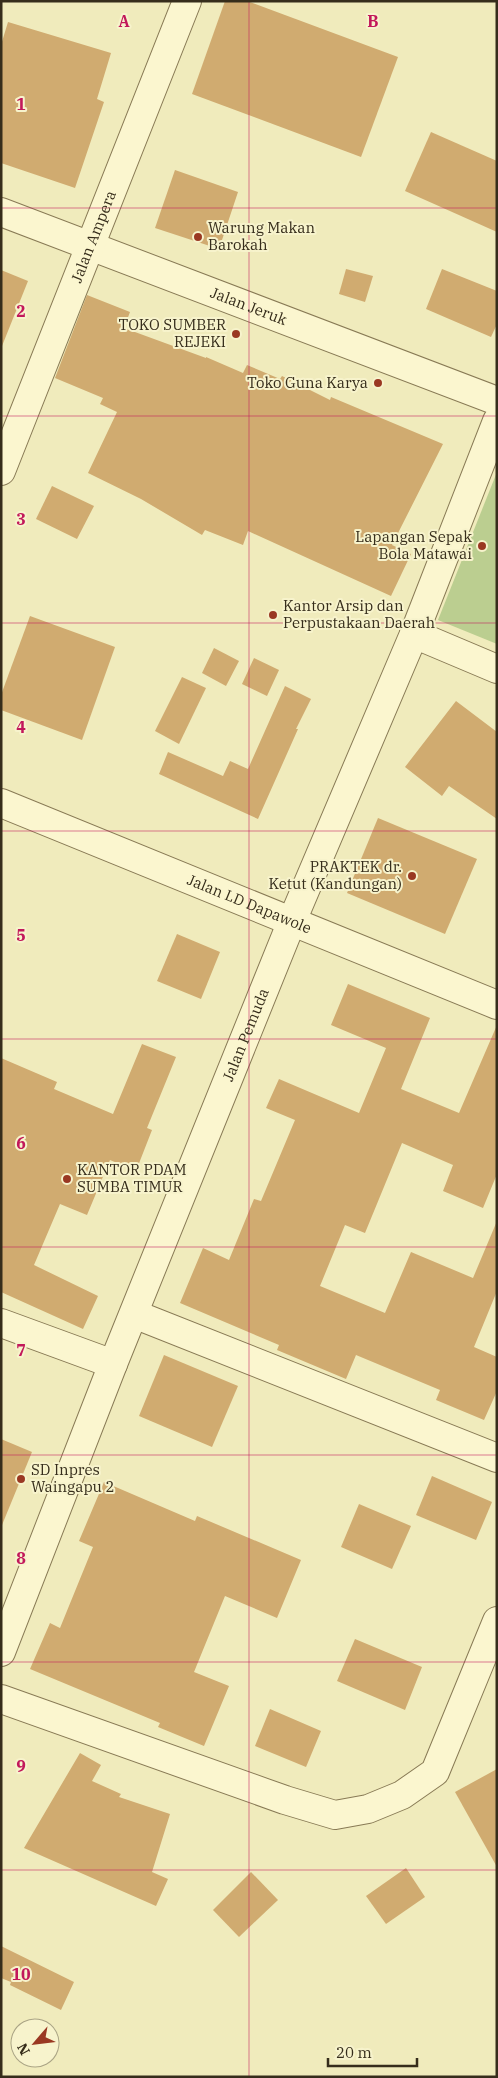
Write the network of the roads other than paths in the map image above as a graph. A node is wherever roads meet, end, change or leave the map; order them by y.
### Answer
1 (187, 1) edge
2 (1, 212) edge
3 (90, 246) junction
4 (497, 401) edge
5 (497, 421) edge
6 (1, 471) edge
7 (414, 634) junction
8 (497, 669) edge
9 (1, 803) edge
10 (292, 921) junction
11 (497, 1005) edge
12 (134, 1314) junction
13 (1, 1323) edge
14 (113, 1364) junction
15 (497, 1458) edge
16 (497, 1621) edge
17 (1, 1652) edge
18 (1, 1699) edge

1 - 3 street, Jalan Ampera
2 - 3 street, Jalan Jeruk
3 - 4 street, Jalan Jeruk
3 - 6 street, Jalan Ampera
5 - 7 street, Jalan Pemuda
7 - 8 street
7 - 10 street, Jalan Pemuda
9 - 10 street, Jalan LD Dapawole
10 - 11 street, Jalan LD Dapawole
10 - 12 street, Jalan Pemuda
12 - 14 street, Jalan Pemuda
12 - 15 street
13 - 14 street
14 - 17 street, Jalan Pemuda
16 - 18 street

